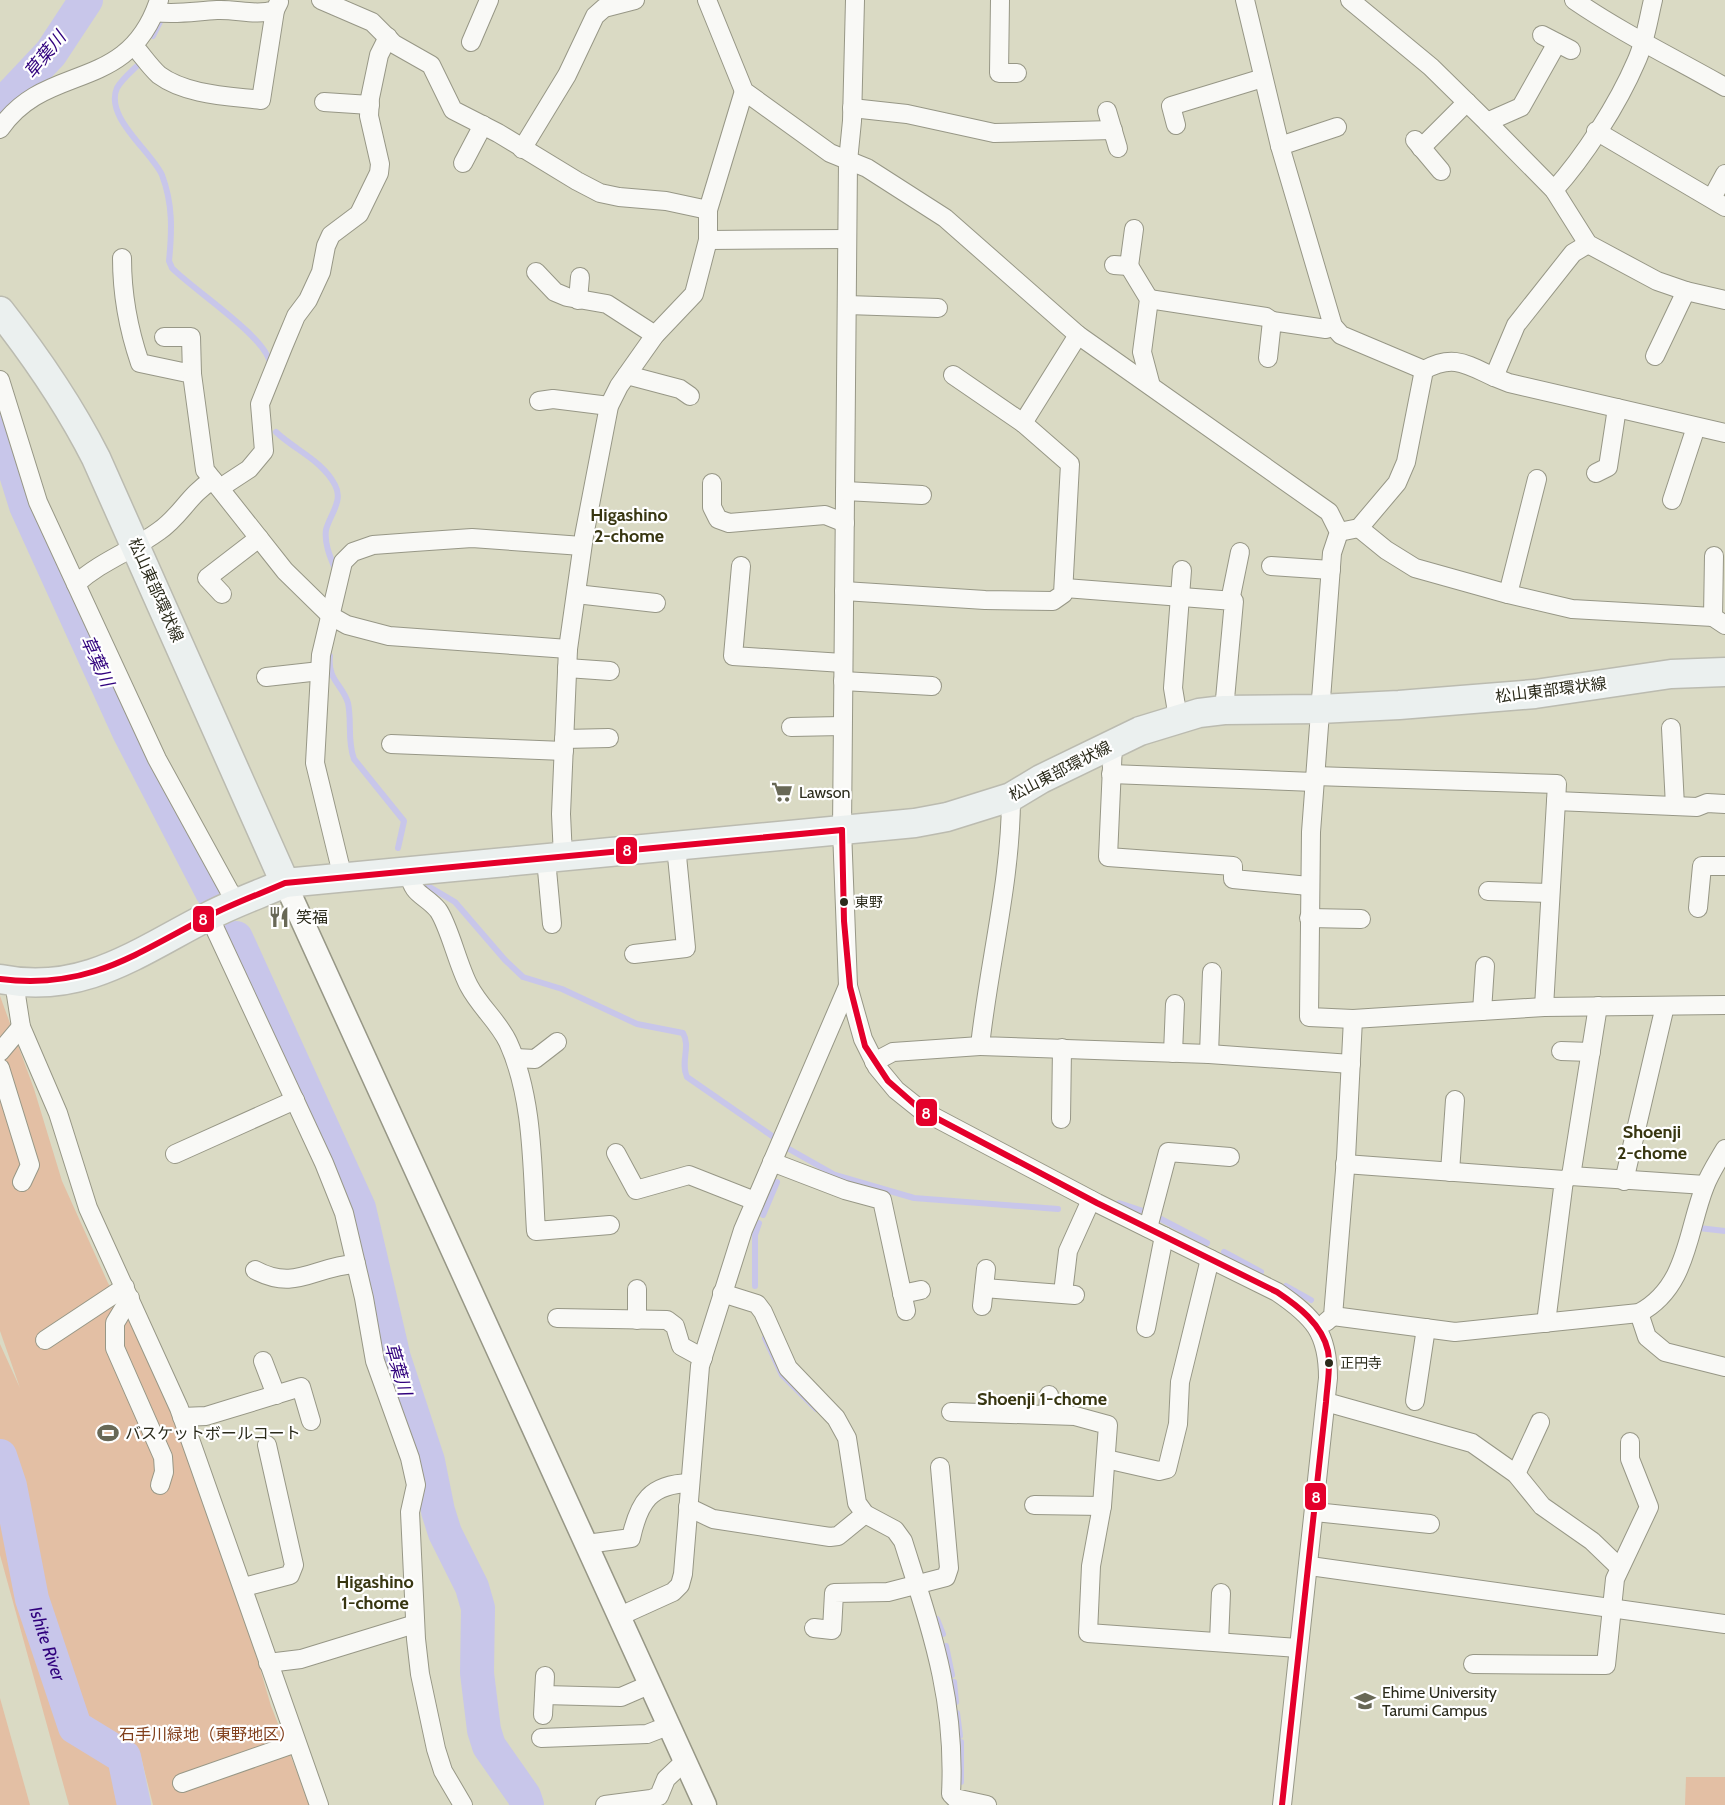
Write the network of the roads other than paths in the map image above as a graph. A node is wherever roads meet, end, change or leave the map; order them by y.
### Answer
1 (321, 0) edge
2 (363, 0) edge
3 (489, 0) edge
4 (635, 0) edge
5 (707, 0) edge
6 (855, 0) edge
7 (1000, 0) edge
8 (1245, 0) edge
9 (1350, 0) edge
10 (1574, 0) edge
11 (1653, 0) edge
12 (277, 5) edge
13 (157, 6) edge
14 (372, 22) junction
15 (388, 37) junction
16 (471, 42) dead end
17 (1643, 42) junction
18 (1557, 43) dead end
19 (134, 46) junction
20 (1017, 73) dead end
21 (1263, 78) junction
22 (1725, 87) edge
23 (744, 91) junction
24 (324, 102) dead end
25 (1467, 102) junction
26 (370, 105) junction
27 (852, 108) junction
28 (1107, 111) dead end
29 (1487, 122) junction
30 (483, 125) junction
31 (1176, 125) dead end
32 (1338, 127) dead end
33 (0, 129) edge
34 (1113, 130) junction
35 (1596, 131) junction
36 (1281, 146) junction
37 (1118, 148) dead end
38 (522, 149) junction
39 (848, 161) junction
40 (463, 163) dead end
41 (1441, 171) dead end
42 (1725, 174) edge
43 (1554, 190) junction
44 (1719, 202) edge
45 (708, 210) junction
46 (1134, 229) dead end
47 (847, 239) junction
48 (708, 240) junction
49 (1588, 244) junction
50 (122, 258) dead end
51 (536, 272) dead end
52 (580, 276) dead end
53 (1686, 291) junction
54 (1149, 299) junction
55 (578, 300) junction
56 (1725, 300) edge
57 (847, 305) junction
58 (938, 309) dead end
59 (0, 312) edge
60 (1272, 321) junction
61 (1333, 326) junction
62 (655, 335) junction
63 (1078, 335) junction
64 (164, 337) dead end
65 (1655, 356) dead end
66 (1268, 358) dead end
67 (1425, 370) junction
68 (192, 374) junction
69 (627, 375) junction
70 (953, 375) dead end
71 (1494, 377) junction
72 (0, 380) edge
73 (1151, 386) junction
74 (690, 396) dead end
75 (539, 401) dead end
76 (609, 406) junction
77 (1617, 408) junction
78 (1023, 423) junction
79 (1696, 427) junction
80 (1725, 433) edge
81 (1596, 473) dead end
82 (1537, 479) dead end
83 (712, 483) dead end
84 (216, 484) junction
85 (845, 491) junction
86 (922, 495) dead end
87 (1672, 500) dead end
88 (844, 523) junction
89 (1359, 528) junction
90 (1339, 532) junction
91 (259, 538) junction
92 (136, 545) junction
93 (582, 546) junction
94 (1240, 552) dead end
95 (1714, 556) dead end
96 (741, 566) dead end
97 (1271, 566) dead end
98 (1182, 570) dead end
99 (1331, 570) junction
100 (76, 584) junction
101 (1065, 588) junction
102 (844, 591) junction
103 (222, 594) dead end
104 (576, 594) junction
105 (1508, 594) junction
106 (1179, 596) junction
107 (1230, 601) junction
108 (656, 603) dead end
109 (331, 616) junction
110 (1719, 621) edge
111 (568, 649) junction
112 (567, 668) junction
113 (320, 671) junction
114 (610, 671) dead end
115 (843, 672) junction
116 (1725, 672) edge
117 (266, 677) dead end
118 (932, 686) dead end
119 (1224, 710) junction
120 (1319, 710) junction
121 (1178, 718) junction
122 (842, 726) junction
123 (792, 727) dead end
124 (1671, 728) dead end
125 (609, 738) dead end
126 (391, 744) dead end
127 (1113, 744) junction
128 (564, 745) junction
129 (1112, 774) junction
130 (1315, 779) junction
131 (1011, 797) junction
132 (1556, 801) junction
133 (1725, 804) edge
134 (1675, 807) junction
135 (842, 830) junction
136 (676, 846) junction
137 (555, 858) junction
138 (1725, 866) edge
139 (408, 872) junction
140 (343, 878) junction
141 (285, 884) junction
142 (1309, 886) junction
143 (1488, 891) dead end
144 (1550, 893) junction
145 (236, 903) junction
146 (1698, 908) dead end
147 (209, 916) junction
148 (1309, 918) junction
149 (1361, 919) dead end
150 (552, 924) dead end
151 (634, 954) dead end
152 (1485, 966) dead end
153 (1212, 972) dead end
154 (7, 981) edge
155 (848, 986) junction
156 (1175, 1004) dead end
157 (1665, 1005) junction
158 (1725, 1005) edge
159 (1598, 1006) junction
160 (1544, 1007) junction
161 (1482, 1011) junction
162 (1353, 1019) junction
163 (21, 1027) junction
164 (557, 1042) dead end
165 (980, 1046) junction
166 (1062, 1048) junction
167 (1561, 1051) dead end
168 (0, 1052) edge
169 (1591, 1052) junction
170 (1173, 1053) junction
171 (1209, 1054) junction
172 (515, 1058) junction
173 (874, 1062) junction
174 (1351, 1064) junction
175 (0, 1068) edge
176 (295, 1100) junction
177 (1455, 1100) dead end
178 (1061, 1119) dead end
179 (1725, 1149) edge
180 (616, 1153) dead end
181 (183, 1156) dead end
182 (1230, 1157) dead end
183 (772, 1162) junction
184 (1345, 1164) junction
185 (1450, 1172) junction
186 (1568, 1178) junction
187 (1624, 1181) junction
188 (22, 1182) dead end
189 (1705, 1185) junction
190 (1091, 1200) junction
191 (755, 1201) junction
192 (610, 1225) dead end
193 (1148, 1228) junction
194 (1164, 1236) junction
195 (1210, 1259) junction
196 (356, 1264) junction
197 (986, 1269) dead end
198 (255, 1270) dead end
199 (637, 1288) dead end
200 (921, 1290) dead end
201 (127, 1292) junction
202 (722, 1293) junction
203 (1639, 1313) junction
204 (1333, 1316) junction
205 (556, 1318) dead end
206 (637, 1320) junction
207 (1546, 1323) junction
208 (1146, 1328) dead end
209 (1318, 1328) junction
210 (1426, 1328) junction
211 (45, 1340) dead end
212 (703, 1358) junction
213 (263, 1361) dead end
214 (1725, 1367) edge
215 (276, 1395) junction
216 (1048, 1395) dead end
217 (1415, 1401) dead end
218 (1326, 1402) junction
219 (963, 1406) dead end
220 (1048, 1415) junction
221 (182, 1417) junction
222 (311, 1421) dead end
223 (1540, 1422) dead end
224 (1630, 1442) dead end
225 (267, 1445) dead end
226 (1106, 1459) junction
227 (940, 1467) dead end
228 (1516, 1474) junction
229 (690, 1484) junction
230 (160, 1485) dead end
231 (1034, 1505) dead end
232 (1102, 1506) junction
233 (688, 1507) junction
234 (1315, 1512) junction
235 (865, 1514) junction
236 (1430, 1524) dead end
237 (587, 1544) junction
238 (1310, 1566) junction
239 (1619, 1567) junction
240 (916, 1584) junction
241 (244, 1587) junction
242 (1221, 1593) dead end
243 (1611, 1608) junction
244 (620, 1616) junction
245 (415, 1624) junction
246 (1725, 1624) edge
247 (814, 1628) dead end
248 (1219, 1642) junction
249 (1298, 1648) junction
250 (268, 1663) junction
251 (1473, 1664) dead end
252 (545, 1676) dead end
253 (651, 1684) junction
254 (544, 1695) junction
255 (543, 1715) dead end
256 (670, 1725) junction
257 (541, 1738) dead end
258 (296, 1743) junction
259 (685, 1761) junction
260 (182, 1783) dead end
261 (652, 1802) edge
262 (319, 1805) edge
263 (463, 1805) edge
264 (605, 1805) edge
265 (705, 1805) edge
266 (987, 1805) edge
267 (1282, 1805) edge

1 - 14 street
2 - 14 street
3 - 16 street
4 - 38 street
5 - 23 street
6 - 27 street
7 - 20 street
8 - 21 street
9 - 25 street
10 - 17 street
11 - 17 street
12 - 13 street
12 - 19 street
13 - 19 street
14 - 15 street
15 - 26 street
15 - 30 street
17 - 22 street
17 - 35 street
18 - 29 street
19 - 33 street
21 - 31 street
21 - 36 street
23 - 39 street
23 - 45 street
24 - 26 street
25 - 29 street
25 - 41 street
26 - 84 street
27 - 34 street
27 - 39 street
28 - 34 street
29 - 43 street
30 - 38 street
30 - 40 street
32 - 36 street
34 - 37 street
35 - 43 street
35 - 44 street
36 - 61 street
38 - 45 street
39 - 47 street
39 - 63 street
42 - 44 street
43 - 49 street
45 - 48 street
46 - 54 street
47 - 48 street
47 - 57 street
48 - 62 street
49 - 53 street
49 - 71 street
50 - 68 street
51 - 55 street
52 - 55 street
53 - 56 street
53 - 65 street
54 - 60 street
54 - 73 street
55 - 62 street
57 - 58 street
57 - 85 street
59 - 92 main road, 松山東部環状線
60 - 61 street
60 - 66 street
61 - 67 street
62 - 69 street
63 - 73 street
63 - 78 street
64 - 68 street
67 - 71 street
67 - 89 street
68 - 84 street
69 - 74 street
69 - 76 street
70 - 78 street
71 - 77 street
72 - 100 street
73 - 90 street
75 - 76 street
76 - 93 street
77 - 79 street
77 - 81 street
78 - 101 street
79 - 80 street
79 - 87 street
82 - 105 street
83 - 88 street
84 - 91 street
84 - 92 street
85 - 86 street
85 - 88 street
88 - 102 street
89 - 90 street
89 - 105 street
90 - 99 street
91 - 103 street
91 - 109 street
92 - 100 street
92 - 141 main road, 松山東部環状線
93 - 104 street
93 - 109 street
94 - 107 street
95 - 110 street
96 - 115 street
97 - 99 street
98 - 106 street
99 - 120 street
100 - 145 street
101 - 102 street
101 - 106 street
102 - 115 street
104 - 108 street
104 - 111 street
105 - 110 street
106 - 107 street
106 - 121 street
107 - 119 street
109 - 111 street
109 - 113 street
111 - 112 street
112 - 114 street
112 - 128 street
113 - 117 street
113 - 140 street
115 - 118 street
115 - 122 street
116 - 120 main road, 松山東部環状線
119 - 120 main road, 松山東部環状線
119 - 121 main road, 松山東部環状線
120 - 130 street
121 - 127 main road, 松山東部環状線
122 - 123 street
122 - 135 street
124 - 134 street
125 - 128 street
126 - 128 street
127 - 129 street
127 - 131 main road, 松山東部環状線
128 - 137 street
129 - 130 street
129 - 142 street
130 - 132 street
130 - 142 street
131 - 135 main road, 松山東部環状線
131 - 165 street
132 - 134 street
132 - 144 street
133 - 134 street
135 - 136 main road, 松山東部環状線
135 - 155 street
136 - 137 main road, 松山東部環状線
136 - 151 street
137 - 139 main road, 松山東部環状線
137 - 150 street
138 - 146 street
139 - 140 main road, 松山東部環状線
139 - 172 street
140 - 141 main road, 松山東部環状線
141 - 145 main road, 松山東部環状線
141 - 237 street
142 - 148 street
143 - 144 street
144 - 160 street
145 - 147 main road, 松山東部環状線
147 - 154 main road, 松山東部環状線
147 - 176 street
148 - 149 street
148 - 162 street
152 - 161 street
153 - 171 street
154 - 163 street
155 - 173 street
155 - 183 street
156 - 170 street
157 - 158 street
157 - 159 street
157 - 187 street
159 - 160 street
159 - 169 street
160 - 161 street
161 - 162 street
162 - 174 street
163 - 168 street
163 - 201 street
164 - 172 street
165 - 166 street
165 - 173 street
166 - 170 street
166 - 178 street
167 - 169 street
169 - 186 street
170 - 171 street
171 - 174 street
172 - 192 street
173 - 190 street
174 - 184 street
175 - 188 street
176 - 181 street
176 - 196 street
177 - 185 street
179 - 189 street
180 - 191 street
182 - 193 street
183 - 191 street
183 - 200 street
184 - 185 street
184 - 204 street
185 - 186 street
186 - 187 street
186 - 207 street
187 - 189 street
189 - 203 street
190 - 193 street
190 - 197 street
191 - 202 street
193 - 194 street
194 - 195 street
194 - 208 street
195 - 209 street
195 - 226 street
196 - 198 street
196 - 245 street
199 - 206 street
201 - 211 street
201 - 221 street
201 - 230 street
202 - 212 street
202 - 235 street
203 - 207 street
203 - 214 street
204 - 209 street
204 - 210 street
205 - 206 street
206 - 212 street
207 - 210 street
209 - 218 street
210 - 217 street
212 - 229 street
213 - 215 street
215 - 221 street
215 - 222 street
216 - 220 street
218 - 228 street
218 - 234 street
219 - 220 street
220 - 226 street
221 - 241 street
223 - 228 street
224 - 239 street
225 - 241 street
226 - 232 street
227 - 240 street
228 - 239 street
229 - 233 street
229 - 237 street
231 - 232 street
232 - 248 street
233 - 235 street
233 - 244 street
234 - 236 street
234 - 238 street
235 - 240 street
237 - 244 street
238 - 243 street
238 - 249 street
239 - 243 street
240 - 247 street
240 - 266 street
241 - 250 street
242 - 248 street
243 - 246 street
243 - 251 street
244 - 253 street
245 - 250 street
245 - 263 street
248 - 249 street
249 - 267 street
250 - 258 street
252 - 254 street
253 - 254 street
253 - 256 street
254 - 255 street
256 - 257 street
256 - 259 street
258 - 260 street
258 - 262 street
259 - 261 street
259 - 265 street
261 - 264 street

